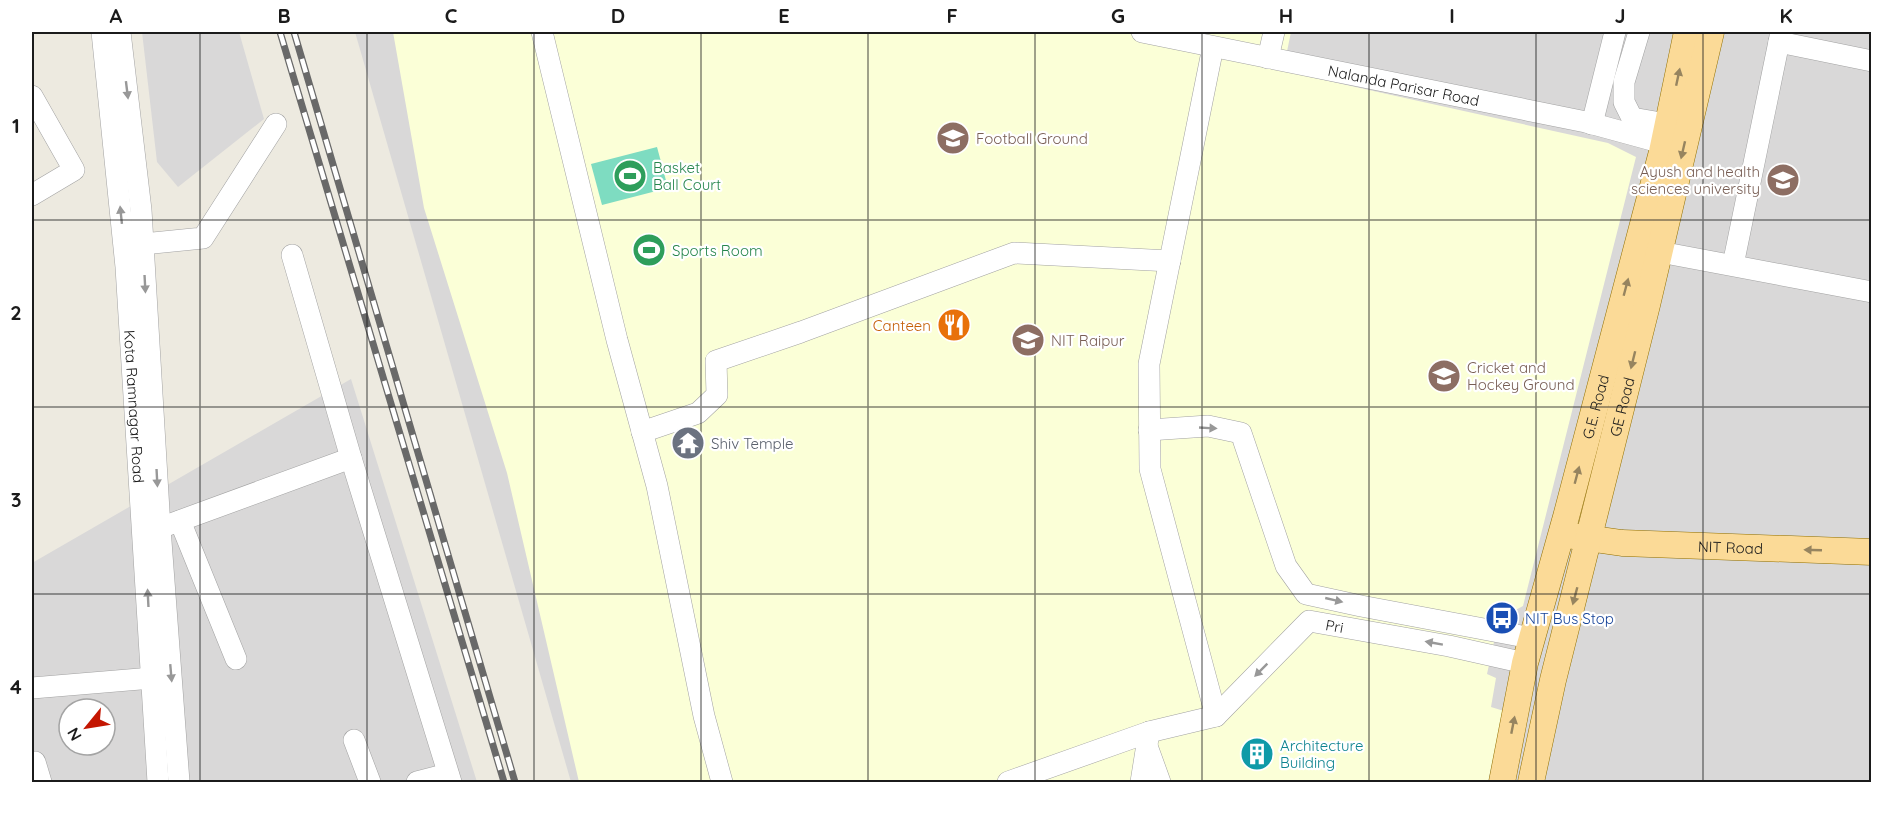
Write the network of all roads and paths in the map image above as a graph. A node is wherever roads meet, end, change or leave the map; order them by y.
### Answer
1 (102, 32) edge
2 (120, 32) edge
3 (542, 32) edge
4 (1142, 32) edge
5 (1274, 32) edge
6 (1615, 32) edge
7 (1639, 32) edge
8 (1687, 32) edge
9 (1711, 32) edge
10 (1780, 37) edge
11 (1213, 47) junction
12 (1268, 58) junction
13 (1872, 61) edge
14 (32, 96) edge
15 (276, 124) dead end
16 (1592, 124) junction
17 (1665, 134) junction
18 (32, 195) edge
19 (143, 244) junction
20 (1660, 252) junction
21 (291, 255) dead end
22 (1170, 261) junction
23 (1733, 265) junction
24 (1872, 292) edge
25 (1149, 430) junction
26 (642, 432) junction
27 (351, 458) junction
28 (1564, 525) junction
29 (161, 527) junction
30 (1590, 530) junction
31 (1872, 534) edge
32 (1872, 552) edge
33 (1306, 594) junction
34 (1309, 621) junction
35 (1531, 638) junction
36 (1562, 648) junction
37 (236, 659) dead end
38 (1525, 663) junction
39 (1555, 673) junction
40 (152, 678) junction
41 (32, 688) edge
42 (1216, 716) junction
43 (1148, 739) junction
44 (354, 740) dead end
45 (449, 778) edge
46 (158, 783) edge
47 (178, 783) edge
48 (370, 783) edge
49 (417, 783) edge
50 (722, 783) edge
51 (1008, 783) edge
52 (1141, 783) edge
53 (1160, 783) edge
54 (1502, 783) edge
55 (1532, 783) edge

29 -> 1 street, Kota Ramnagar Road
2 -> 19 street
3 - 26 street
4 - 11 street, Nalanda Parisar Road
5 - 12 street
6 - 16 street
7 - 17 street
17 -> 8 main road, G.E. Road
9 -> 20 main road, GE Road
10 - 13 street
10 - 23 street
11 - 12 street, Nalanda Parisar Road
11 - 22 street
12 - 16 street, Nalanda Parisar Road
14 - 18 street
15 - 19 street
16 - 17 street, Nalanda Parisar Road
28 -> 17 main road, G.E. Road
19 -> 29 street
20 - 23 street
20 -> 30 main road, GE Road
21 - 27 street
22 - 25 street
22 - 26 street
23 - 24 street
25 -> 33 street
25 - 42 street
26 - 50 street
27 - 29 street
27 - 45 street
28 - 30 main road
28 - 35 main road, G.E. Road
29 - 37 street
40 -> 29 street, Kota Ramnagar Road
29 -> 47 street
30 - 31 main road, NIT Road
32 -> 30 main road, NIT Road
30 -> 36 main road, GE Road
33 - 34 street
33 -> 35 street
38 -> 34 street, Pri
34 -> 42 street, Pri
35 - 36 main road
35 - 38 main road, G.E. Road
36 - 39 main road, GE Road
38 - 39 main road
54 -> 38 main road, G.E. Road
39 - 55 main road, GE Road
40 - 41 street
40 - 46 street, Kota Ramnagar Road
42 - 43 street
43 - 51 street
43 - 52 street
43 - 53 street
44 - 48 street
45 - 49 street

